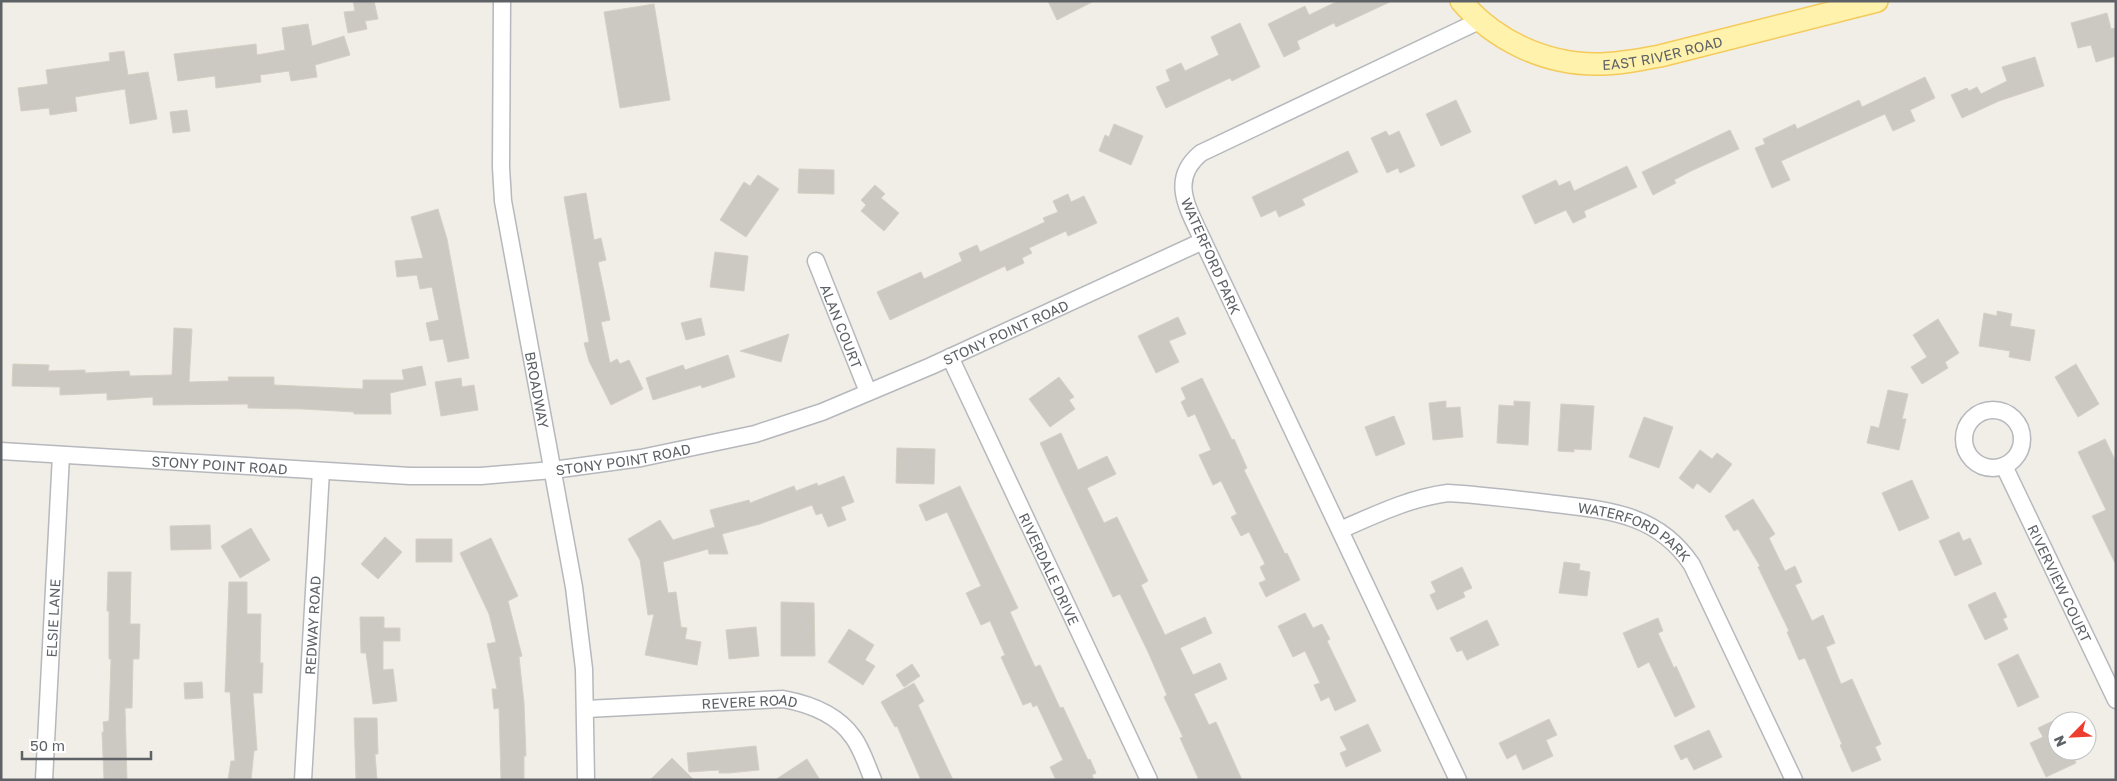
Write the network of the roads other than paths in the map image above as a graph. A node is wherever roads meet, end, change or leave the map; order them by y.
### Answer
1 (502, 1) edge
2 (1461, 1) edge
3 (1877, 1) edge
4 (1479, 21) junction
5 (1203, 241) junction
6 (816, 260) dead end
7 (950, 357) junction
8 (868, 392) junction
9 (1, 451) edge
10 (61, 455) junction
11 (2004, 466) dead end
12 (553, 470) junction
13 (321, 471) junction
14 (1340, 530) junction
15 (2116, 700) edge
16 (586, 709) junction
17 (44, 780) edge
18 (303, 780) edge
19 (586, 780) edge
20 (873, 780) edge
21 (1149, 780) edge
22 (1458, 780) edge
23 (1794, 780) edge

1 - 12 street, BROADWAY
2 - 4 main road, EAST RIVER ROAD
3 - 4 main road, EAST RIVER ROAD
4 - 5 street, WATERFORD PARK
5 - 7 street, STONY POINT ROAD
5 - 14 street, WATERFORD PARK
6 - 8 street, ALAN COURT
7 - 8 street, STONY POINT ROAD
7 - 21 street, RIVERDALE DRIVE
8 - 12 street, STONY POINT ROAD
9 - 10 street, STONY POINT ROAD
10 - 13 street, STONY POINT ROAD
10 - 17 street, ELSIE LANE
11 - 15 street, RIVERVIEW COURT
12 - 13 street, STONY POINT ROAD
12 - 16 street, BROADWAY
13 - 18 street, REDWAY ROAD
14 - 22 street, WATERFORD PARK
14 - 23 street, WATERFORD PARK
16 - 19 street, BROADWAY
16 - 20 street, REVERE ROAD

